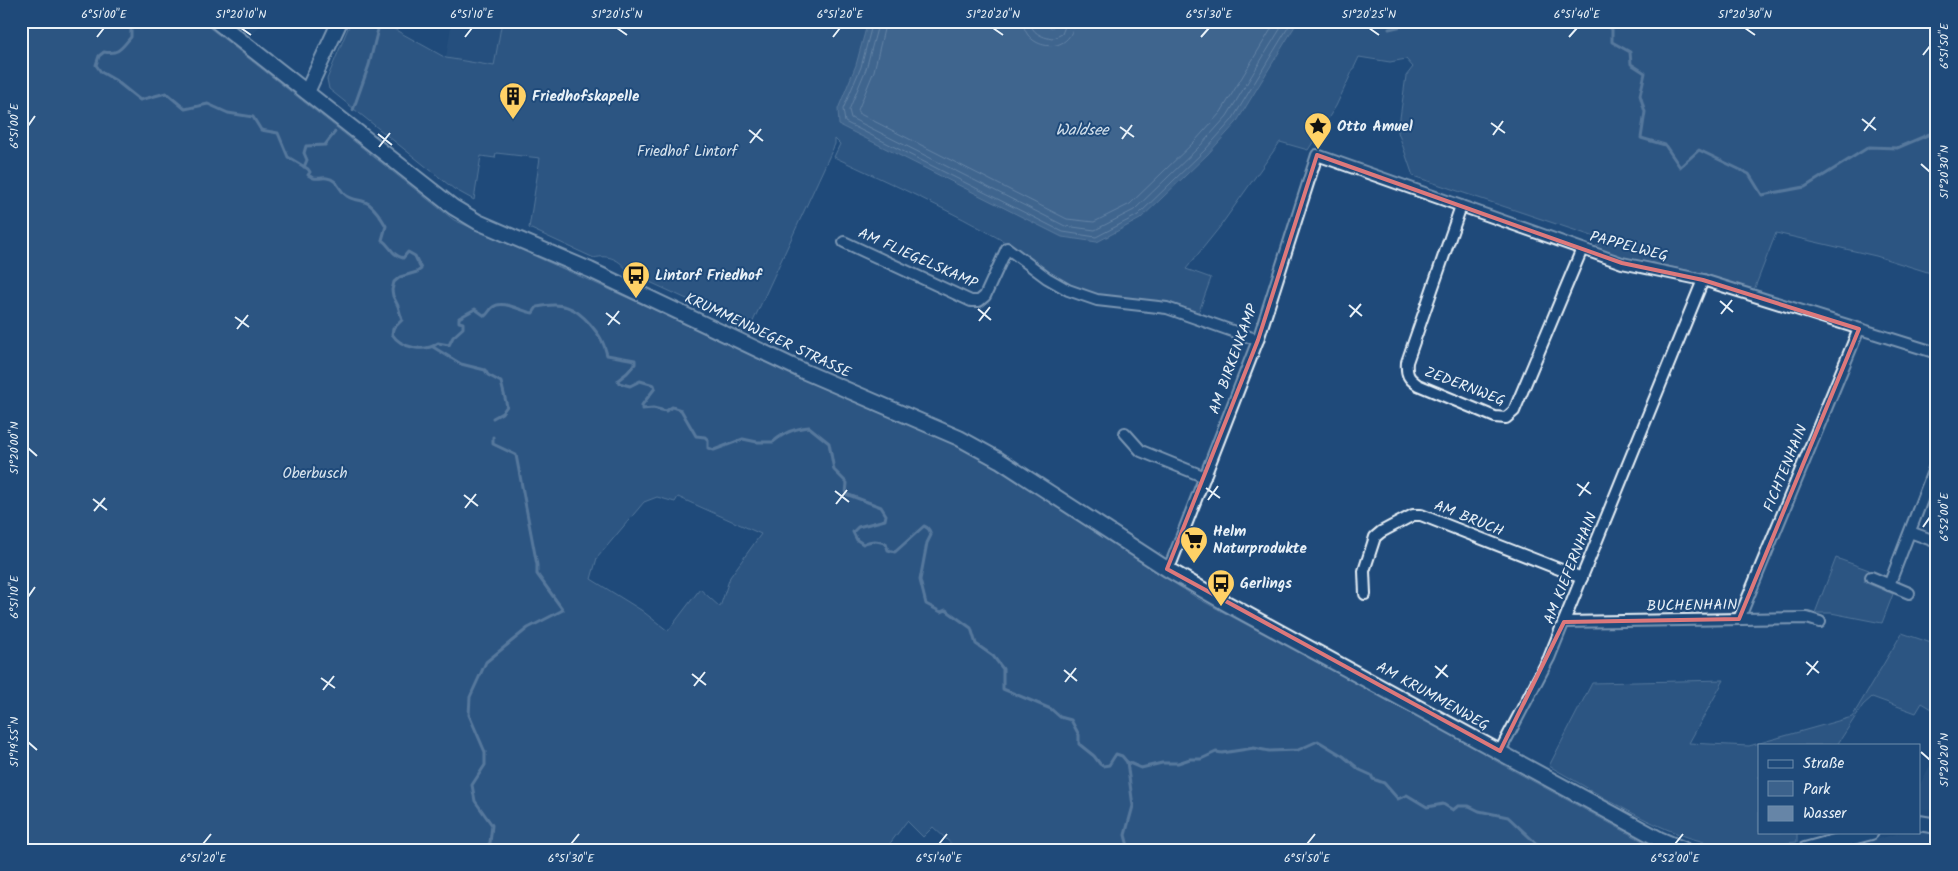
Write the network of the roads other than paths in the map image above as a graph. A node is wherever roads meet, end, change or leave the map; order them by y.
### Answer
1 (216, 21) edge
2 (340, 21) edge
3 (307, 92) junction
4 (1317, 155) joint
5 (1461, 206) junction
6 (844, 242) dead end
7 (1582, 249) junction
8 (1703, 280) junction
9 (1859, 329) junction
10 (1258, 340) junction
11 (1937, 354) edge
12 (1125, 433) dead end
13 (1937, 460) edge
14 (1205, 477) junction
15 (1910, 532) junction
16 (1937, 542) edge
17 (1167, 569) junction
18 (1582, 578) junction
19 (1870, 578) dead end
20 (1889, 585) junction
21 (1909, 593) dead end
22 (1365, 594) dead end
23 (1739, 619) junction
24 (1564, 622) junction
25 (1820, 622) dead end
26 (1500, 751) junction
27 (1920, 823) edge
28 (1937, 826) edge
29 (1863, 834) edge
30 (1685, 850) edge
31 (1805, 850) edge

1 - 3 main road, KRUMMENWEGER STRASSE
2 - 3 main road
3 - 17 main road, KRUMMENWEGER STRASSE
4 - 5 street, PAPPELWEG
4 - 10 street, AM BIRKENKAMP
5 - 7 street, PAPPELWEG
5 - 7 street, ZEDERNWEG
6 - 10 street, AM FLIEGELSKAMP
7 - 8 street, PAPPELWEG
8 - 9 street, PAPPELWEG
8 - 18 street, AM KIEFERNHAIN
9 - 11 street, PAPPELWEG
9 - 23 street, FICHTENHAIN
10 - 14 street, AM BIRKENKAMP
12 - 14 street
13 - 15 street
14 - 17 street, AM BIRKENKAMP
15 - 16 street
15 - 20 street
17 - 26 main road, AM KRUMMENWEG
18 - 22 street, AM BRUCH
18 - 24 street, AM KIEFERNHAIN
19 - 20 street
20 - 21 street
23 - 24 street, BUCHENHAIN
23 - 25 street, BUCHENHAIN
24 - 26 street, AM KIEFERNHAIN
26 - 30 main road, AM KRUMMENWEG
27 - 28 main road
29 - 31 main road

